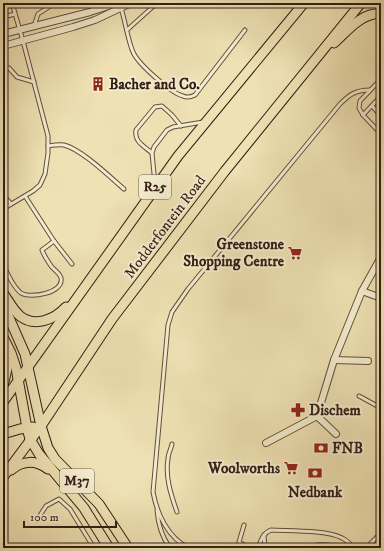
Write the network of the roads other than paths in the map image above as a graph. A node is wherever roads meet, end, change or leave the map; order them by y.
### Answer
1 (12, 3) edge
2 (26, 3) edge
3 (35, 3) edge
4 (54, 3) edge
5 (92, 3) edge
6 (131, 3) edge
7 (157, 3) edge
8 (304, 3) edge
9 (361, 3) edge
10 (120, 5) edge
11 (93, 11) junction
12 (15, 14) junction
13 (381, 14) edge
14 (3, 17) edge
15 (34, 26) junction
16 (20, 30) junction
17 (127, 30) junction
18 (245, 30) dead end
19 (3, 34) edge
20 (24, 41) junction
21 (3, 46) edge
22 (309, 66) junction
23 (3, 67) edge
24 (381, 79) edge
25 (34, 82) junction
26 (370, 90) junction
27 (381, 96) edge
28 (372, 106) junction
29 (363, 115) junction
30 (381, 116) edge
31 (207, 121) junction
32 (181, 126) junction
33 (381, 134) edge
34 (48, 146) junction
35 (152, 153) junction
36 (155, 188) junction
37 (124, 189) dead end
38 (3, 195) edge
39 (25, 196) junction
40 (11, 204) junction
41 (3, 209) edge
42 (54, 241) junction
43 (381, 258) edge
44 (103, 261) junction
45 (3, 264) edge
46 (72, 264) dead end
47 (362, 291) junction
48 (3, 293) edge
49 (381, 298) edge
50 (3, 304) edge
51 (3, 337) edge
52 (3, 345) edge
53 (334, 360) junction
54 (368, 361) dead end
55 (28, 366) junction
56 (18, 380) junction
57 (3, 386) edge
58 (359, 396) dead end
59 (3, 402) edge
60 (381, 408) edge
61 (317, 416) junction
62 (41, 426) junction
63 (27, 428) junction
64 (3, 434) edge
65 (336, 434) dead end
66 (30, 439) junction
67 (266, 443) dead end
68 (172, 444) dead end
69 (4, 476) edge
70 (58, 476) junction
71 (157, 509) junction
72 (177, 512) dead end
73 (37, 520) dead end
74 (244, 525) dead end
75 (264, 535) junction
76 (377, 537) dead end
77 (369, 545) dead end
78 (94, 548) edge
79 (109, 548) edge
80 (128, 548) edge
81 (170, 548) edge
82 (189, 548) edge
83 (250, 548) edge
84 (258, 548) edge
85 (265, 548) edge
86 (299, 548) edge
87 (337, 548) edge
88 (354, 548) edge

1 - 12 lane
2 - 3 lane
4 - 15 lane
5 - 11 lane
6 - 10 street
7 - 17 lane
8 - 31 main road, Modderfontein Road / R25
9 - 22 main road, Modderfontein Road
10 - 11 street
10 - 17 lane
10 - 20 street
11 - 15 street
12 - 14 lane
12 - 16 lane
13 - 22 main road
15 - 16 street
16 - 19 street
16 - 20 lane
17 - 18 lane
20 - 21 street
20 - 25 lane
22 - 62 main road, Modderfontein Road
23 - 25 lane
24 - 26 lane
25 - 34 lane
26 - 29 lane
26 - 71 lane
27 - 28 lane
28 - 29 lane
28 - 30 lane
29 - 33 lane
31 - 32 lane
31 - 36 main road, Modderfontein Road / R25
32 - 35 lane
32 - 35 lane
34 - 37 lane
34 - 39 lane
35 - 36 lane
36 - 44 main road, Modderfontein Road / R25
38 - 40 lane
39 - 40 lane
39 - 42 lane
40 - 41 lane
42 - 45 lane
42 - 46 lane
43 - 47 street
44 - 48 main road
44 - 55 main road, Modderfontein Road / R25
47 - 49 street
47 - 53 street
50 - 55 main road, M37
51 - 56 main road, M37
52 - 57 main road
53 - 54 street
53 - 61 street
55 - 56 main road, Modderfontein Road / R25
55 - 62 main road, M37
56 - 59 main road, Modderfontein Road / R25
56 - 63 main road, M37
58 - 60 lane
61 - 65 street
61 - 67 street
62 - 63 main road
62 - 66 main road, Modderfontein Road
62 - 80 main road, M37
63 - 64 main road
63 - 66 main road, M37
66 - 69 main road, Modderfontein Road
66 - 70 main road, M37
68 - 72 lane
69 - 70 main road
70 - 79 main road, M37
71 - 81 lane
71 - 82 lane
73 - 78 lane
74 - 83 lane
75 - 84 lane
75 - 85 lane
75 - 88 lane
76 - 77 lane
86 - 87 lane

